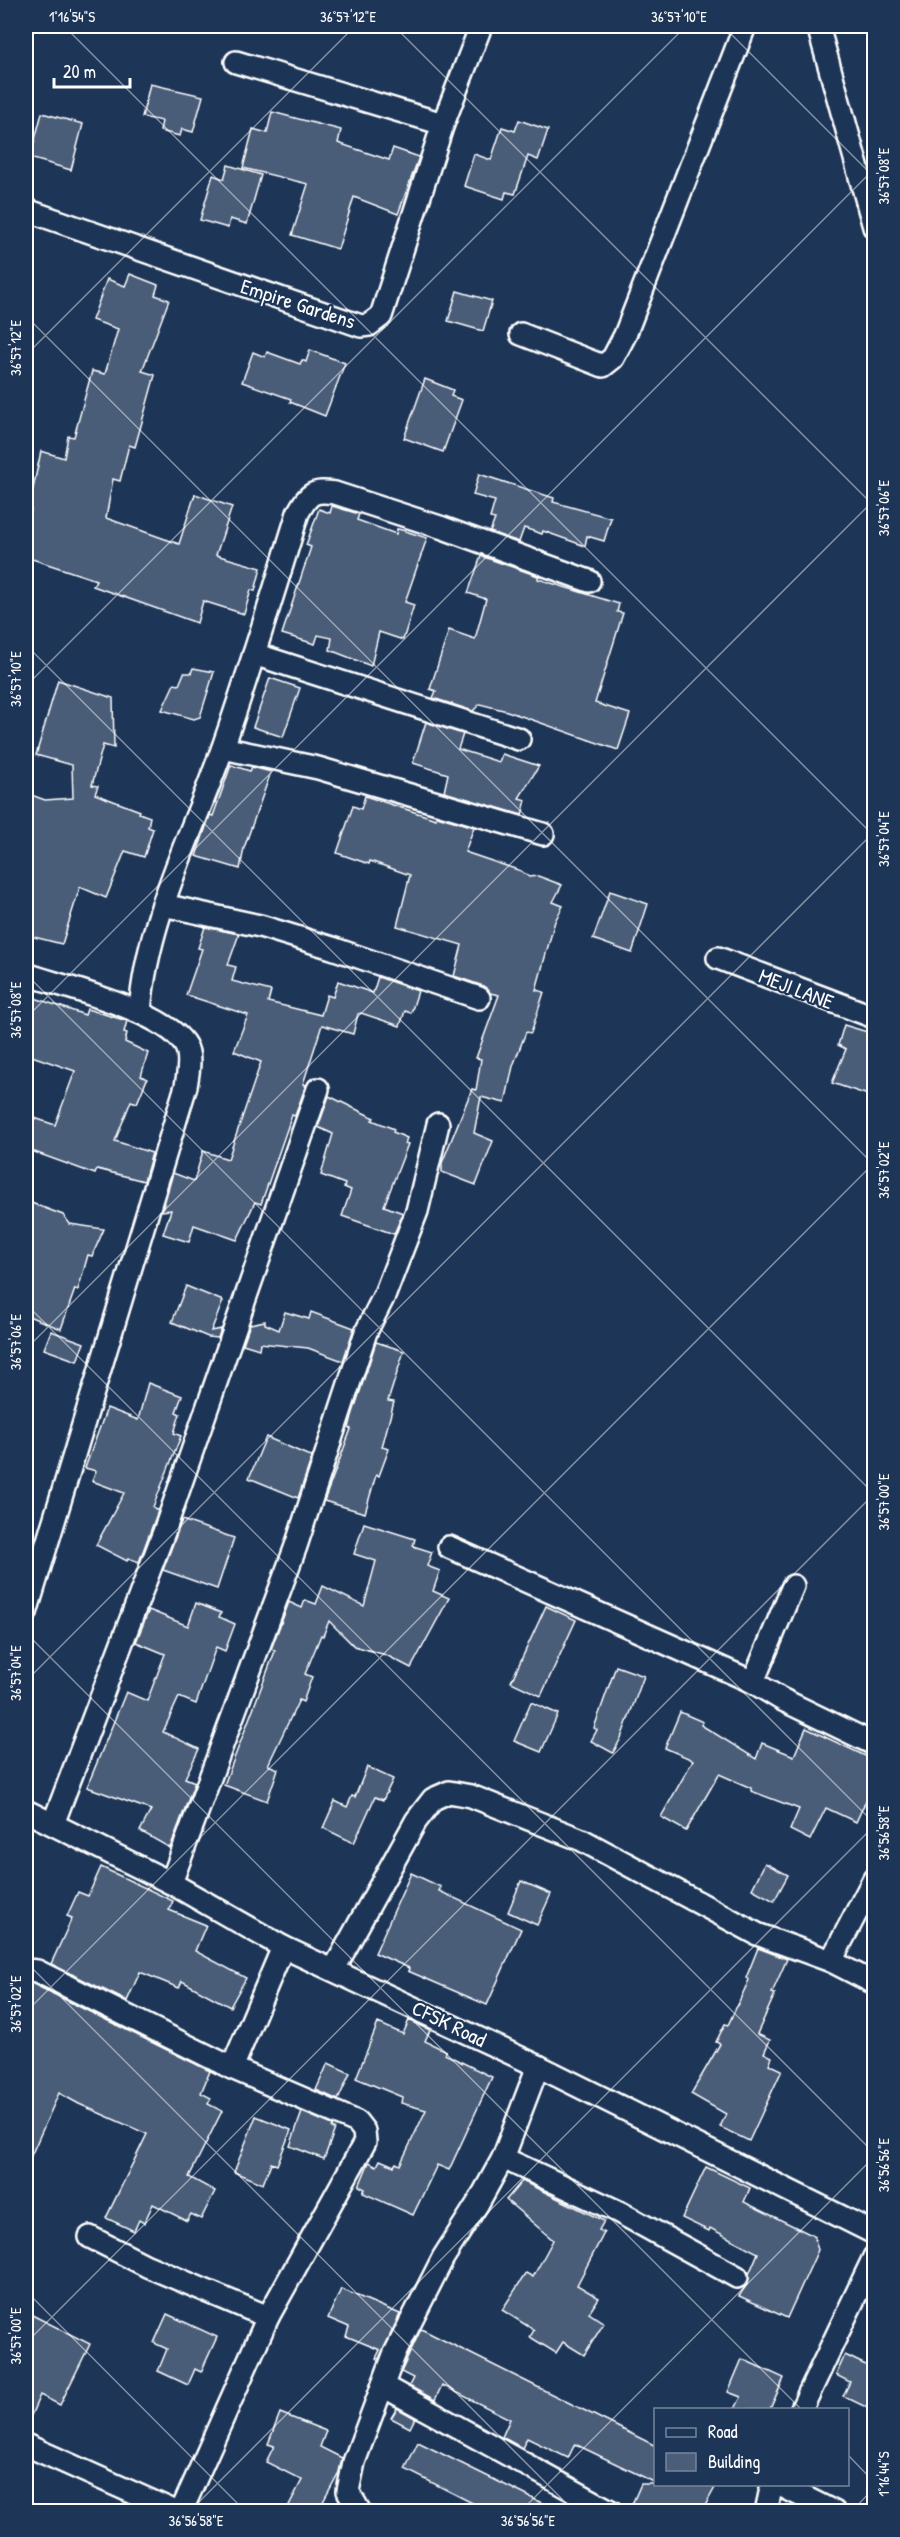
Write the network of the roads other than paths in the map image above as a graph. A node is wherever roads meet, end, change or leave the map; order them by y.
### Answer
1 (481, 26) edge
2 (745, 26) edge
3 (818, 26) edge
4 (236, 62) dead end
5 (443, 124) junction
6 (26, 210) edge
7 (874, 227) edge
8 (521, 334) dead end
9 (589, 581) dead end
10 (254, 654) junction
11 (519, 739) dead end
12 (222, 748) junction
13 (543, 834) dead end
14 (163, 905) junction
15 (718, 958) dead end
16 (26, 974) edge
17 (479, 998) dead end
18 (140, 1012) junction
19 (874, 1017) edge
20 (318, 1089) dead end
21 (438, 1124) dead end
22 (449, 1547) dead end
23 (793, 1586) dead end
24 (26, 1613) edge
25 (753, 1682) junction
26 (874, 1744) edge
27 (26, 1811) edge
28 (53, 1824) junction
29 (874, 1880) edge
30 (171, 1883) junction
31 (283, 1947) junction
32 (831, 1961) junction
33 (334, 1969) junction
34 (26, 1970) edge
35 (874, 1983) edge
36 (538, 2066) junction
37 (232, 2068) junction
38 (503, 2158) junction
39 (874, 2233) edge
40 (90, 2237) dead end
41 (874, 2257) edge
42 (737, 2277) dead end
43 (268, 2317) junction
44 (383, 2386) junction
45 (801, 2408) edge
46 (26, 2445) edge
47 (772, 2486) edge
48 (782, 2486) edge
49 (176, 2511) edge
50 (181, 2511) edge
51 (360, 2511) edge
52 (612, 2511) edge
53 (766, 2511) edge
54 (834, 2511) edge

1 - 5 street, Empire Gardens
2 - 8 street
3 - 7 street
4 - 5 street
5 - 6 street, Empire Gardens
9 - 10 street
10 - 11 street
10 - 12 street
12 - 13 street
12 - 14 street
14 - 17 street
14 - 18 street
15 - 19 street, MEJI LANE
16 - 18 street
18 - 24 street
20 - 28 street
21 - 30 street
22 - 25 street
23 - 25 street
25 - 26 street
27 - 28 street, CFSK Road
28 - 30 street, CFSK Road
29 - 32 street
30 - 31 street, CFSK Road
31 - 33 street, CFSK Road
31 - 37 street
32 - 33 street
32 - 35 street
33 - 36 street, CFSK Road
34 - 37 street
36 - 38 street
36 - 39 street, CFSK Road
37 - 43 street
38 - 42 street
38 - 44 street
40 - 43 street
41 - 45 street
43 - 50 street
44 - 51 street
44 - 52 street
46 - 49 street
47 - 53 street
48 - 54 street

